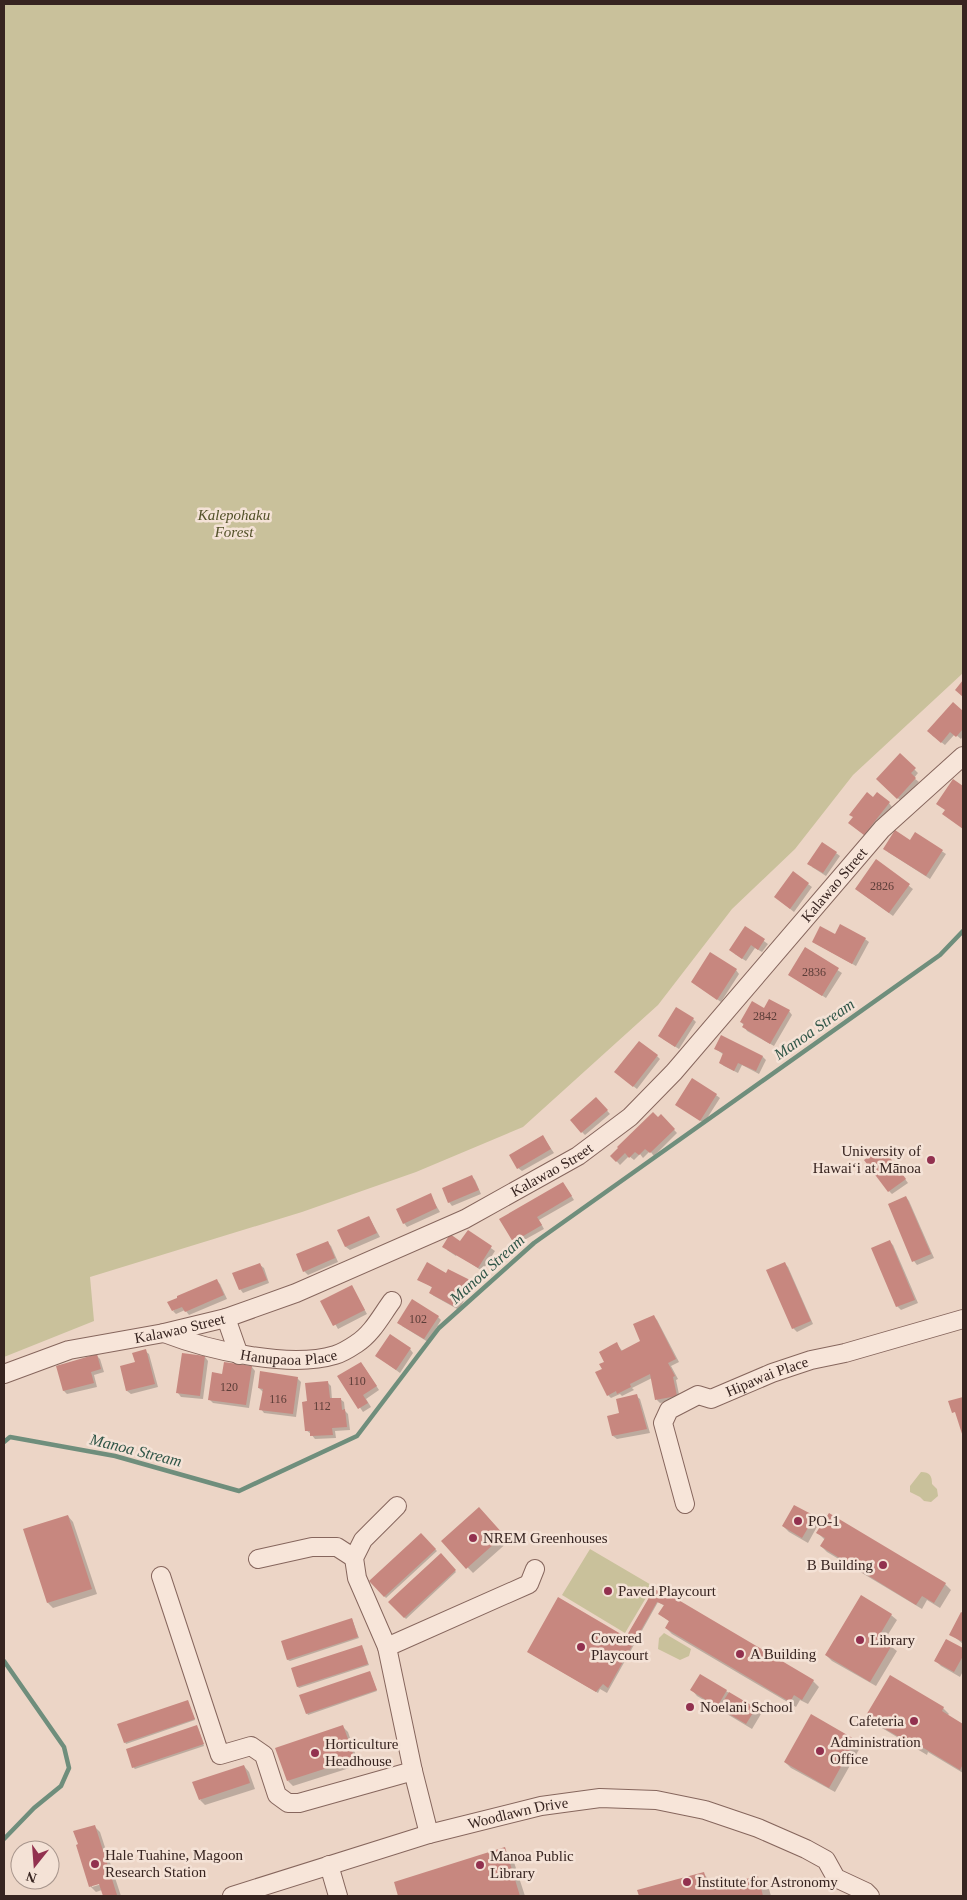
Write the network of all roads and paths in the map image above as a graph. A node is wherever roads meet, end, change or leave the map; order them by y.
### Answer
1 (963, 756) edge
2 (392, 1300) dead end
3 (226, 1318) junction
4 (963, 1320) edge
5 (164, 1333) junction
6 (239, 1355) junction
7 (4, 1374) edge
8 (684, 1504) dead end
9 (398, 1506) dead end
10 (354, 1558) junction
11 (258, 1559) dead end
12 (535, 1569) dead end
13 (161, 1576) dead end
14 (387, 1647) junction
15 (413, 1771) junction
16 (429, 1834) junction
17 (329, 1865) junction
18 (232, 1896) edge
19 (338, 1896) edge
20 (870, 1896) edge

1 - 3 street, Kalawao Street
2 - 6 street, Hanupaoa Place
3 - 5 street, Kalawao Street
3 - 6 street
4 - 8 street, Hipawai Place
5 - 6 street, Hanupaoa Place
5 - 7 street, Kalawao Street
9 - 10 street
10 - 11 street
10 - 14 street
12 - 14 street
13 - 15 street
14 - 15 street
15 - 16 street
16 - 17 street, Woodlawn Drive
16 - 20 street, Woodlawn Drive
17 - 18 street, Woodlawn Drive
17 - 19 street

